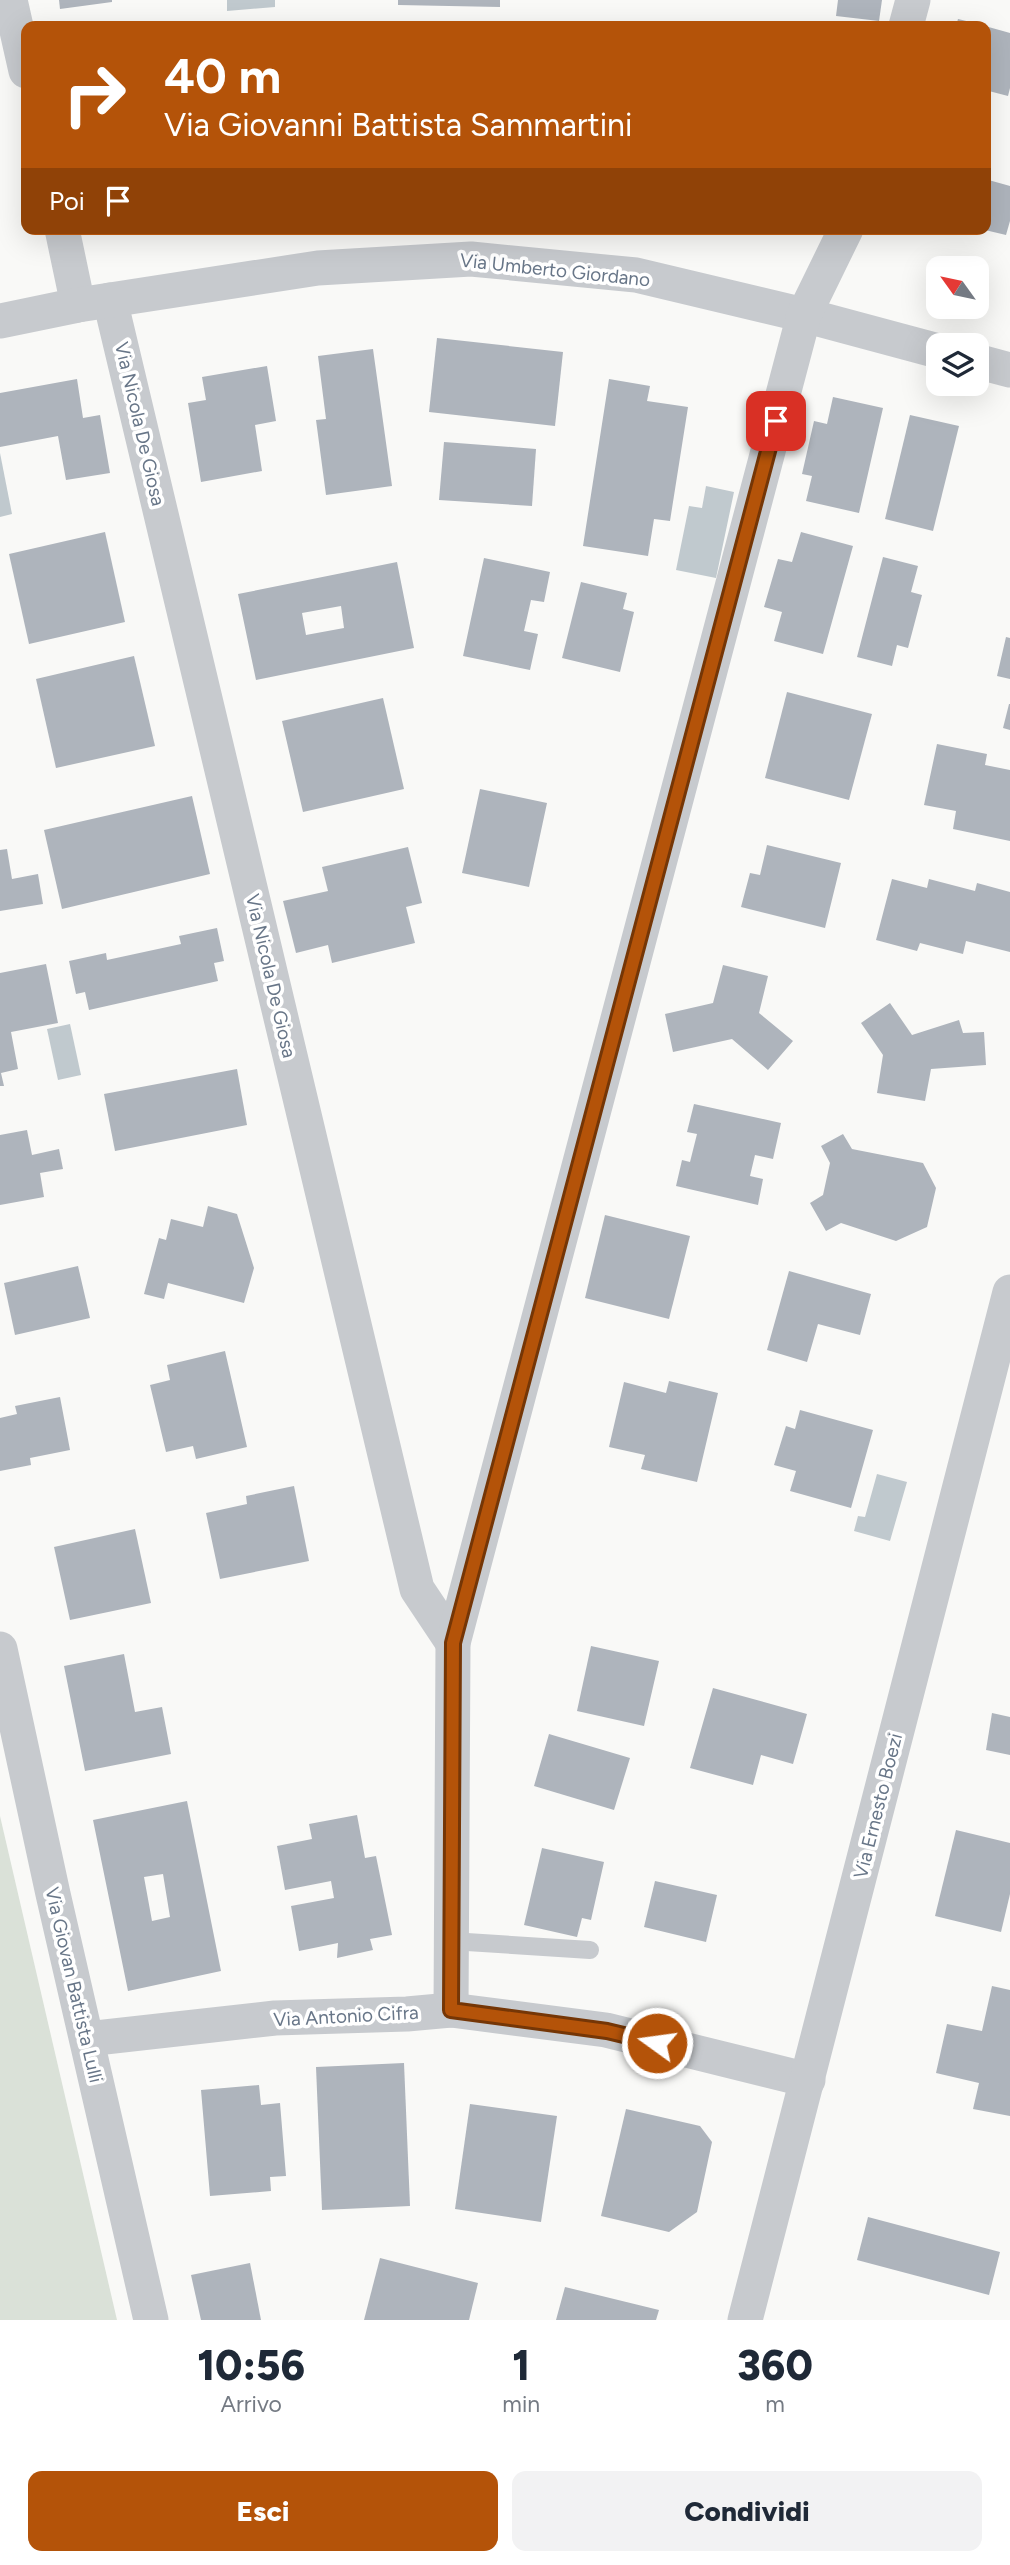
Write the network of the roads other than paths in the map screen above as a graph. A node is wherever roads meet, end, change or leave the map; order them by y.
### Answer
1 (10, 0) edge
2 (913, 0) edge
3 (907, 21) edge
4 (21, 49) edge
5 (65, 235) edge
6 (843, 235) edge
7 (94, 302) junction
8 (804, 314) junction
9 (0, 321) edge
10 (926, 348) edge
11 (989, 364) edge
12 (1010, 370) edge
13 (1010, 1292) edge
14 (453, 1643) junction
15 (0, 1649) edge
16 (451, 1941) junction
17 (590, 1950) dead end
18 (451, 2010) junction
19 (87, 2039) junction
20 (808, 2080) junction
21 (151, 2320) edge
22 (745, 2320) edge

1 - 4 street
2 - 3 street
5 - 7 street, Via Nicola De Giosa
6 - 8 street
7 - 8 street, Via Umberto Giordano
7 - 9 street, Via Umberto Giordano
7 - 14 street, Via Nicola De Giosa
8 - 10 street, Via Umberto Giordano
8 - 14 street
11 - 12 street
13 - 20 street, Via Ernesto Boezi
14 - 16 street
15 - 19 street, Via Giovan Battista Lulli
16 - 17 lane
16 - 18 street
18 - 19 street, Via Antonio Cifra
18 - 20 street, Via Antonio Cifra
19 - 21 street, Via Giovan Battista Lulli
20 - 22 street, Via Ernesto Boezi

